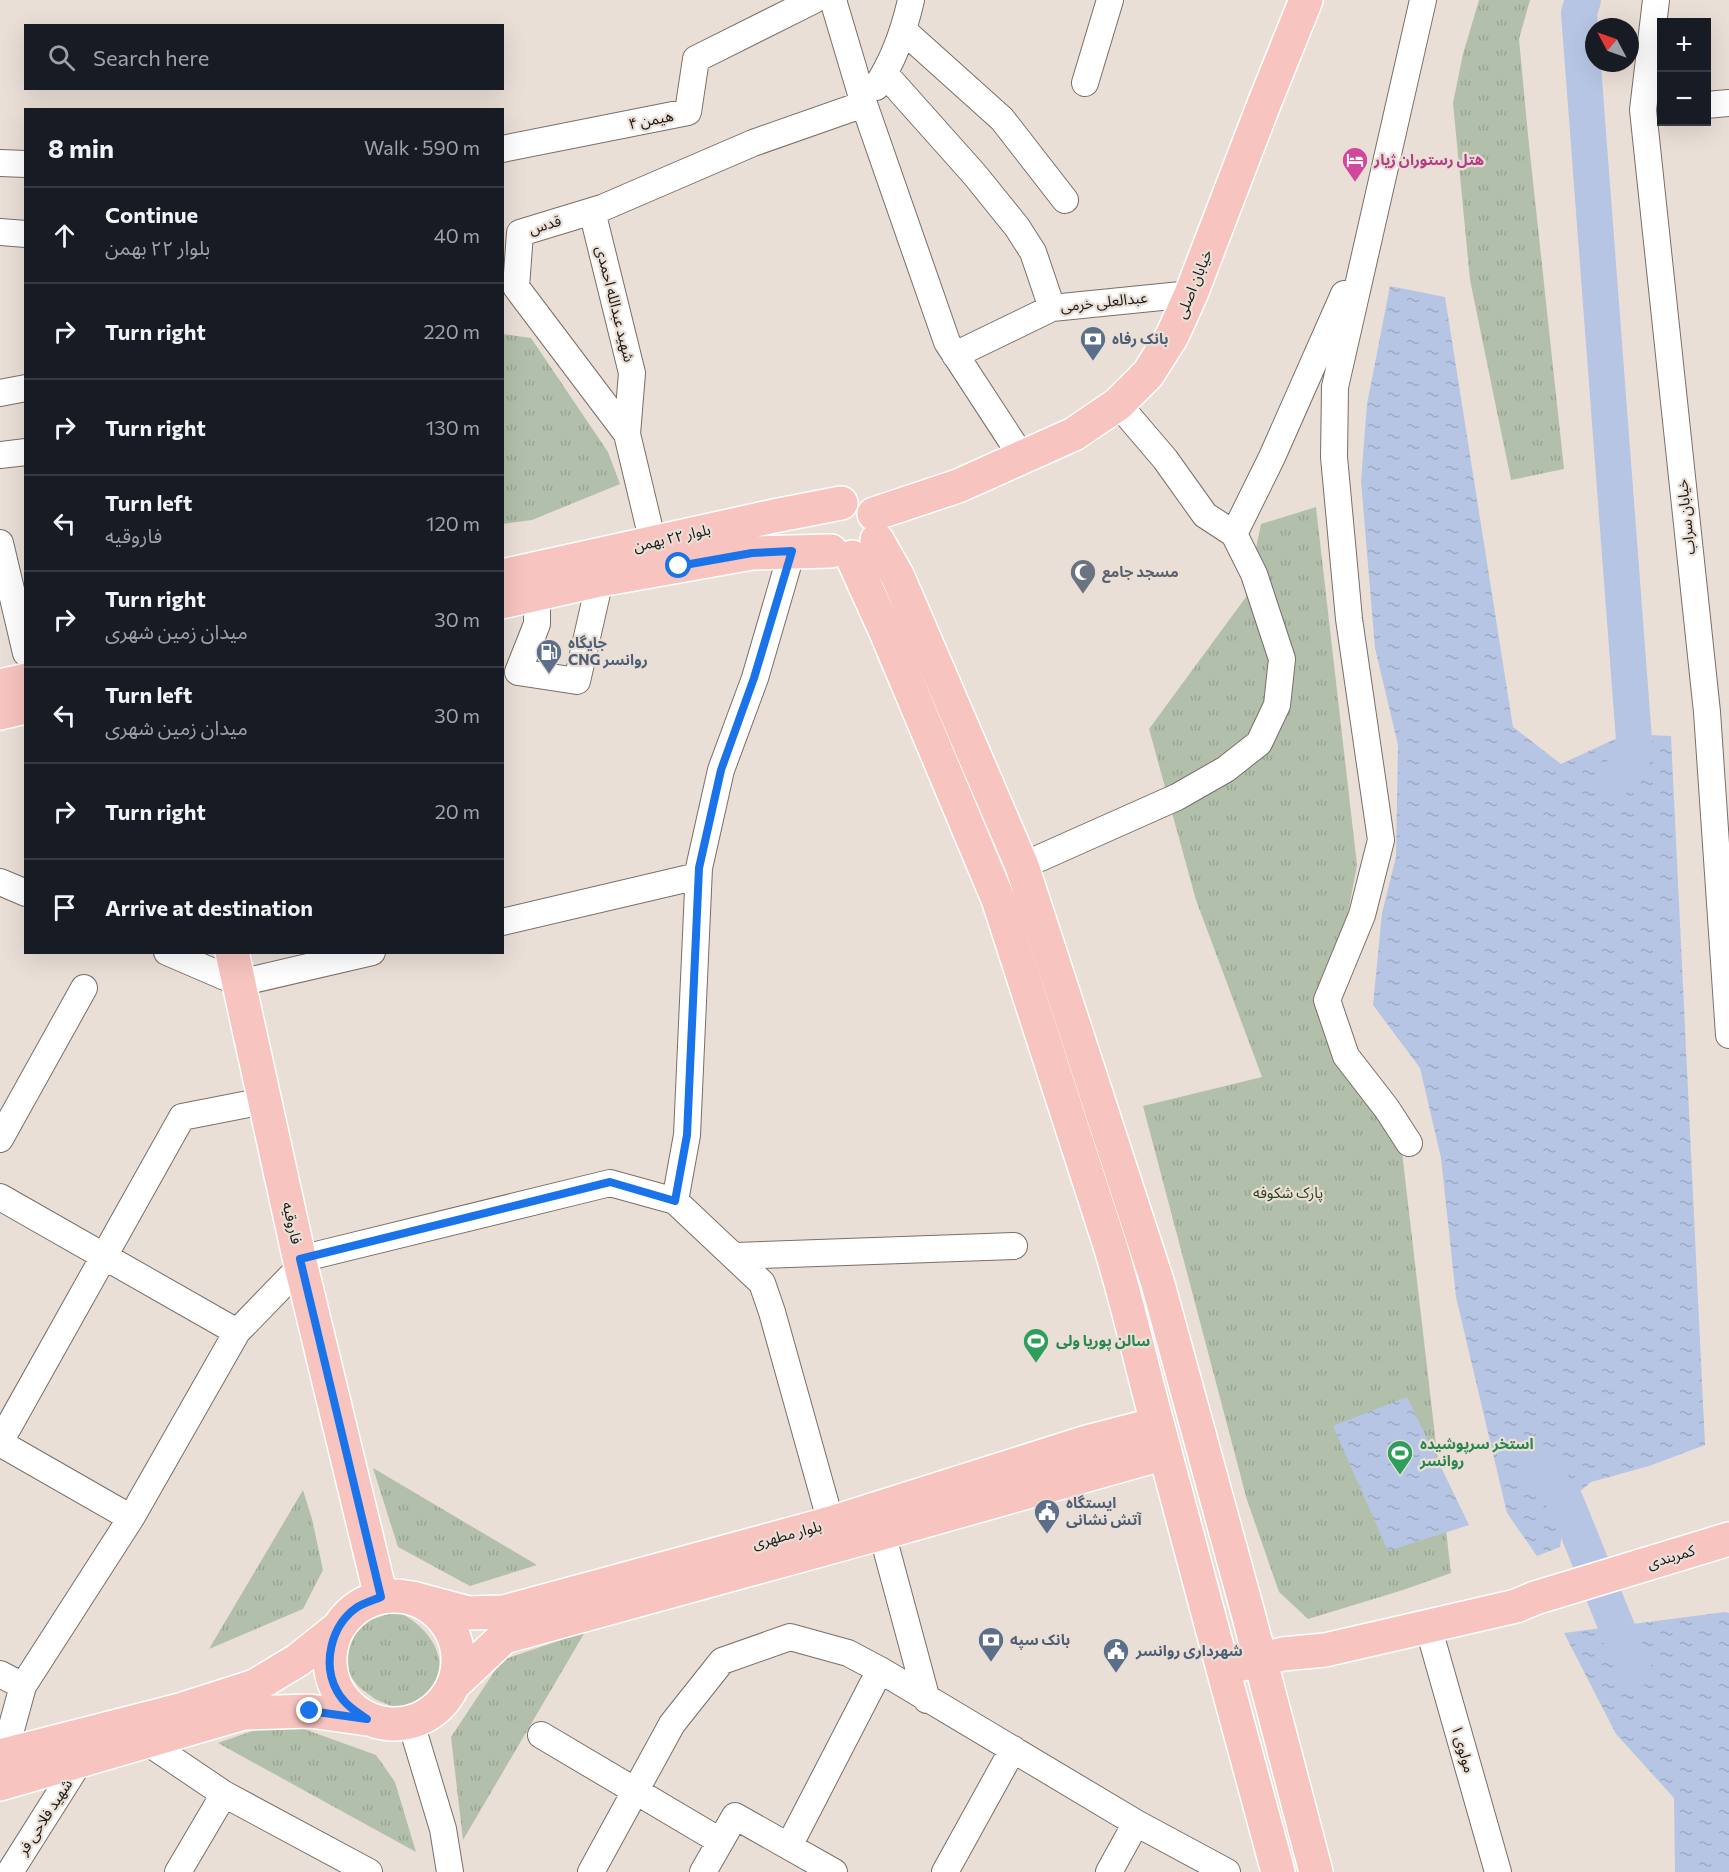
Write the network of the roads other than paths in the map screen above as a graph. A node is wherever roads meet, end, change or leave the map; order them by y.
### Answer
1 (814, 0) edge
2 (833, 0) edge
3 (911, 0) edge
4 (1110, 0) edge
5 (1306, 0) edge
6 (1423, 0) edge
7 (1656, 0) edge
8 (904, 31) junction
9 (885, 74) junction
10 (1085, 83) dead end
11 (1729, 103) edge
12 (864, 104) junction
13 (1711, 105) edge
14 (1652, 109) edge
15 (504, 149) edge
16 (0, 163) edge
17 (24, 164) edge
18 (1065, 200) dead end
19 (591, 211) junction
20 (1366, 244) junction
21 (1191, 294) junction
22 (1052, 308) junction
23 (955, 355) junction
24 (24, 388) edge
25 (0, 393) edge
26 (1118, 404) junction
27 (627, 434) junction
28 (24, 452) edge
29 (0, 455) edge
30 (1022, 457) junction
31 (841, 503) junction
32 (1234, 534) junction
33 (858, 540) junction
34 (0, 543) edge
35 (653, 543) junction
36 (792, 551) junction
37 (504, 576) edge
38 (600, 580) junction
39 (537, 594) junction
40 (504, 602) edge
41 (24, 645) edge
42 (24, 680) edge
43 (0, 686) edge
44 (24, 707) edge
45 (0, 713) edge
46 (1022, 866) junction
47 (698, 876) junction
48 (0, 882) edge
49 (24, 892) edge
50 (504, 922) edge
51 (176, 954) edge
52 (355, 954) edge
53 (236, 968) edge
54 (84, 988) dead end
55 (1729, 1035) edge
56 (264, 1101) junction
57 (0, 1139) edge
58 (1409, 1143) dead end
59 (0, 1197) edge
60 (675, 1201) junction
61 (1132, 1203) junction
62 (1099, 1212) junction
63 (1014, 1246) dead end
64 (735, 1256) junction
65 (104, 1257) junction
66 (301, 1263) junction
67 (237, 1332) junction
68 (1161, 1439) junction
69 (0, 1443) edge
70 (131, 1518) junction
71 (831, 1523) junction
72 (882, 1533) junction
73 (1729, 1539) edge
74 (397, 1597) junction
75 (1428, 1626) junction
76 (338, 1628) junction
77 (1261, 1659) junction
78 (1222, 1669) junction
79 (880, 1670) junction
80 (0, 1674) edge
81 (454, 1684) junction
82 (23, 1686) junction
83 (927, 1700) junction
84 (367, 1719) junction
85 (411, 1723) junction
86 (541, 1735) dead end
87 (147, 1742) junction
88 (1013, 1749) junction
89 (80, 1761) junction
90 (1, 1765) edge
91 (634, 1792) junction
92 (224, 1794) junction
93 (1136, 1823) junction
94 (720, 1841) junction
95 (789, 1846) junction
96 (355, 1869) edge
97 (10, 1872) edge
98 (178, 1872) edge
99 (450, 1872) edge
100 (591, 1872) edge
101 (703, 1872) edge
102 (834, 1872) edge
103 (945, 1872) edge
104 (1109, 1872) edge
105 (1227, 1872) edge
106 (1273, 1872) edge
107 (1316, 1872) edge
108 (1498, 1872) edge

1 - 15 street, هیمن ۴
2 - 12 street
3 - 8 street
4 - 10 street
5 - 21 main road, خیابان اصلی
6 - 20 street
7 - 14 street, خیابان سراب
8 - 9 street
8 - 18 street
9 - 12 street
9 - 22 street
11 - 13 street
12 - 19 street, قدس
12 - 23 street
14 - 55 street, خیابان سراب
16 - 17 street
19 - 27 street, شهید عبدالله احمدی
19 - 27 street, قدس
20 - 32 street
20 - 58 street
21 - 22 street, عبدالعلی خرمی
21 - 26 main road, خیابان اصلی
22 - 23 street, عبدالعلی خرمی
23 - 30 street
24 - 25 street
26 - 30 main road, خیابان اصلی
26 - 32 street
27 - 35 street, قدس
28 - 29 street
30 - 33 main road, خیابان اصلی
31 - 33 main road
31 - 33 main road
31 - 35 main road, بلوار ۲۲ بهمن
32 - 46 street
33 - 36 main road, بلوار ۲۲ بهمن
33 - 46 main road
33 - 62 main road
34 - 41 street
35 - 37 main road, بلوار ۲۲ بهمن
36 - 38 main road, بلوار ۲۲ بهمن
36 - 47 street
38 - 39 main road, بلوار ۲۲ بهمن
38 - 39 street
39 - 40 main road, بلوار ۲۲ بهمن
42 - 43 main road
44 - 45 main road
46 - 61 main road
47 - 50 street
47 - 60 street
48 - 49 street
51 - 53 street
52 - 53 street
53 - 56 main road, فاروقیه
54 - 57 street
56 - 65 street
56 - 66 main road, فاروقیه
59 - 65 street
60 - 64 street
60 - 66 street
61 - 62 main road
61 - 77 main road
62 - 68 main road
63 - 64 street
64 - 71 street
65 - 67 street
65 - 69 street
66 - 67 street
66 - 74 main road, فاروقیه
67 - 70 street
68 - 71 main road, بلوار مطهری
68 - 72 main road, بلوار مطهری
68 - 78 main road
69 - 70 street
70 - 82 street
71 - 74 main road, بلوار مطهری
72 - 81 main road, بلوار مطهری
72 - 83 street
73 - 75 main road, کمربندی
74 - 76 main road
74 - 81 main road
75 - 77 main road, کمربندی
75 - 108 street, مولوی ۱
76 - 84 main road
76 - 90 main road
77 - 78 main road, کمربندی
77 - 107 main road
78 - 106 main road
79 - 83 street
79 - 91 street
79 - 95 street
80 - 82 street
81 - 85 main road
82 - 90 street
83 - 88 street
84 - 85 main road
84 - 87 main road
85 - 99 street
86 - 91 street
87 - 89 main road
87 - 92 street
88 - 93 street
88 - 103 street
89 - 90 main road
89 - 97 street, شهید فلاحی فر
91 - 94 street
91 - 100 street
92 - 96 street
92 - 98 street
93 - 104 street
93 - 105 street
94 - 95 street
94 - 101 street
95 - 102 street

